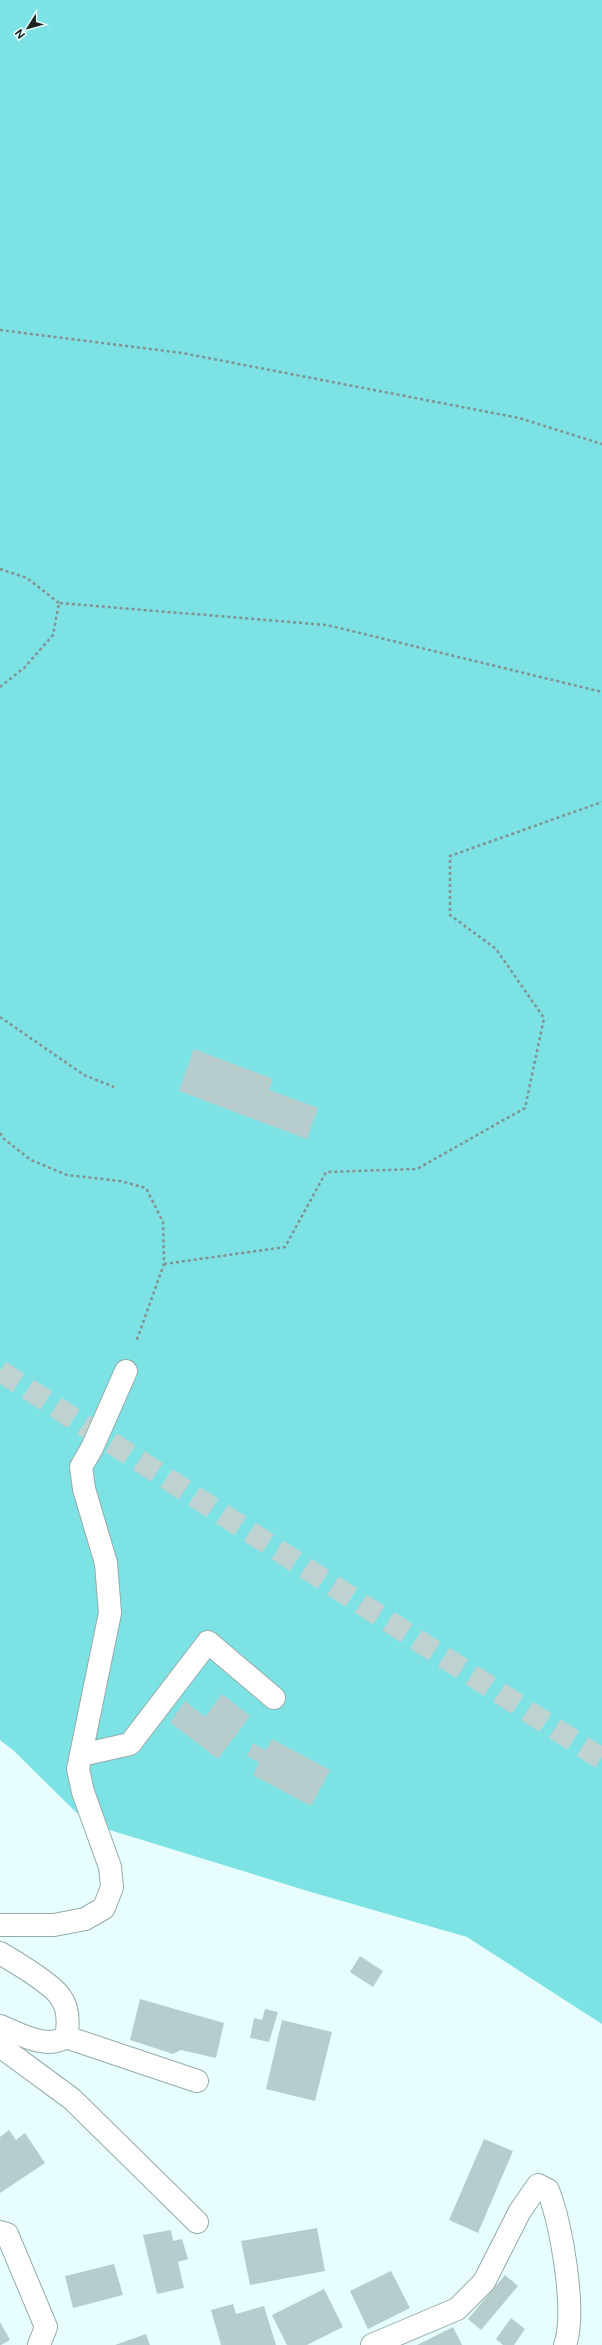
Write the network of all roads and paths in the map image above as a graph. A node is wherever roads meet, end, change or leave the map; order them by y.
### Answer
1 (0, 330) edge
2 (602, 444) edge
3 (0, 569) edge
4 (59, 603) junction
5 (0, 687) edge
6 (602, 692) edge
7 (602, 802) edge
8 (0, 1017) edge
9 (114, 1088) dead end
10 (0, 1133) edge
11 (164, 1264) junction
12 (126, 1371) joint
13 (274, 1698) dead end
14 (81, 1755) junction
15 (0, 1925) edge
16 (0, 1953) edge
17 (0, 2026) edge
18 (66, 2037) junction
19 (0, 2046) edge
20 (198, 2081) dead end
21 (197, 2222) dead end
22 (0, 2232) edge
23 (39, 2345) edge
24 (372, 2345) edge
25 (565, 2345) edge

1 - 2 path
3 - 4 path
4 - 5 path
4 - 6 path
7 - 11 path
8 - 9 path
10 - 11 path
11 - 12 path
12 - 14 street
13 - 14 street
14 - 15 street
16 - 18 street
17 - 18 street
18 - 20 street
19 - 21 street
22 - 23 street
24 - 25 street

